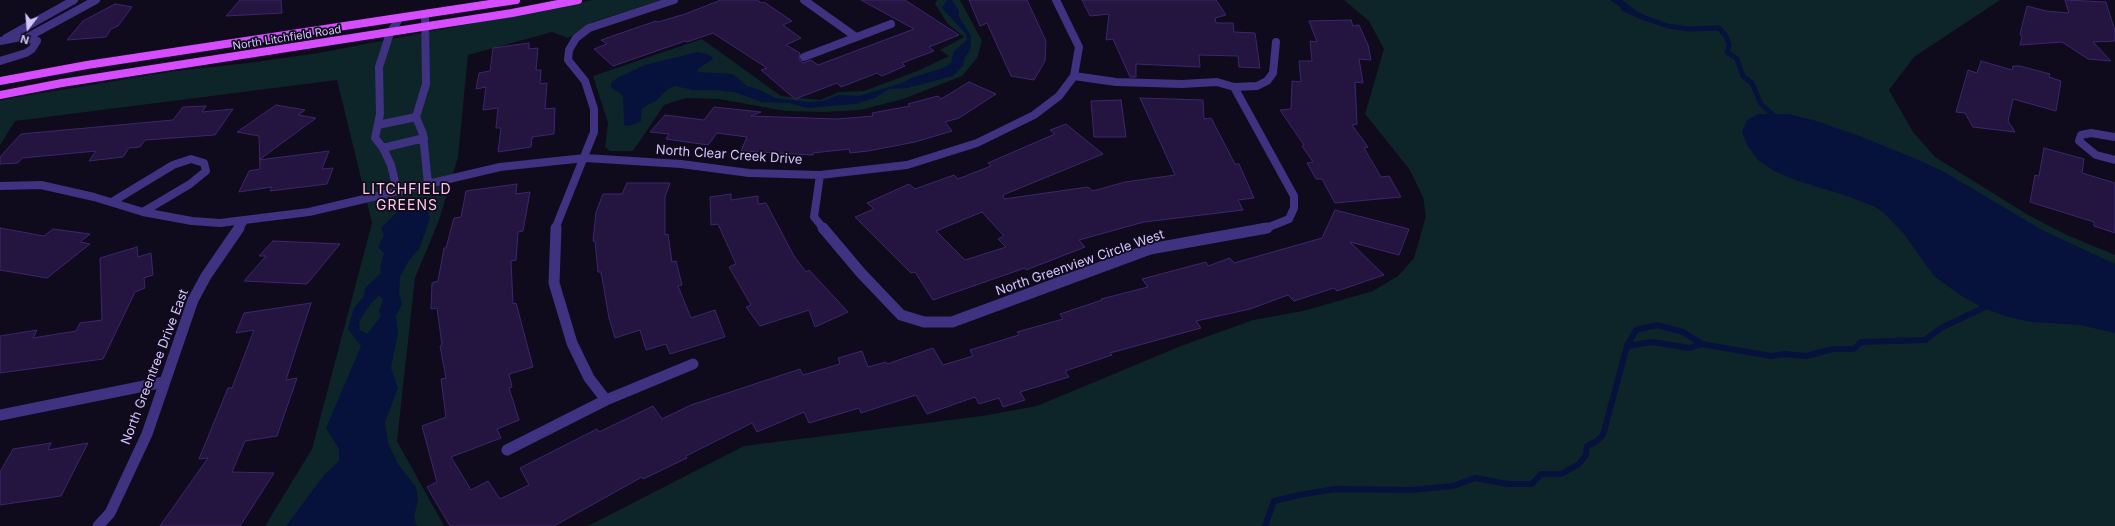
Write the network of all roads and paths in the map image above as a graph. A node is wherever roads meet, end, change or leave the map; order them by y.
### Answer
1 (74, 0) edge
2 (96, 0) edge
3 (516, 0) edge
4 (578, 0) edge
5 (674, 0) edge
6 (804, 0) edge
7 (1056, 0) edge
8 (425, 15) junction
9 (399, 19) junction
10 (891, 24) dead end
11 (425, 28) junction
12 (390, 33) junction
13 (28, 37) junction
14 (856, 37) junction
15 (2, 41) edge
16 (1276, 42) dead end
17 (804, 57) dead end
18 (0, 61) edge
19 (1074, 76) junction
20 (0, 81) edge
21 (1234, 87) junction
22 (0, 95) edge
23 (416, 117) junction
24 (378, 125) junction
25 (2115, 136) edge
26 (424, 138) junction
27 (383, 148) junction
28 (585, 158) junction
29 (2115, 160) edge
30 (820, 175) junction
31 (428, 184) junction
32 (0, 186) edge
33 (397, 190) junction
34 (112, 202) junction
35 (143, 212) junction
36 (244, 222) junction
37 (693, 364) dead end
38 (164, 382) junction
39 (606, 400) junction
40 (0, 415) edge
41 (507, 450) dead end
42 (98, 526) edge

1 - 15 street
2 - 13 street
3 - 8 main road, North Litchfield Road
4 - 11 main road, North Litchfield Road
5 - 28 street
6 - 14 street
7 - 19 street, North Clear Creek Drive
8 - 9 main road, North Litchfield Road
8 - 11 street
9 - 12 street
9 - 20 main road, North Litchfield Road
10 - 14 street
11 - 12 main road, North Litchfield Road
11 - 23 street
12 - 22 main road, North Litchfield Road
12 - 24 street
13 - 15 street
13 - 18 street
14 - 17 street
16 - 21 street
19 - 21 street
19 - 30 street, North Clear Creek Drive
21 - 30 street, North Greenview Circle West
23 - 24 street
23 - 26 street
24 - 27 street
25 - 29 street
26 - 27 street
26 - 31 street
27 - 33 street
28 - 30 street, North Clear Creek Drive
28 - 31 street, North Clear Creek Drive
28 - 39 street
31 - 33 street, North Clear Creek Drive
32 - 34 street, North Clear Creek Drive
33 - 36 street, North Clear Creek Drive
34 - 35 street, North Clear Creek Drive
34 - 35 street
35 - 36 street, North Clear Creek Drive
36 - 38 street, North Greentree Drive East
37 - 39 street
38 - 40 street
38 - 42 street, North Greentree Drive East
39 - 41 street

